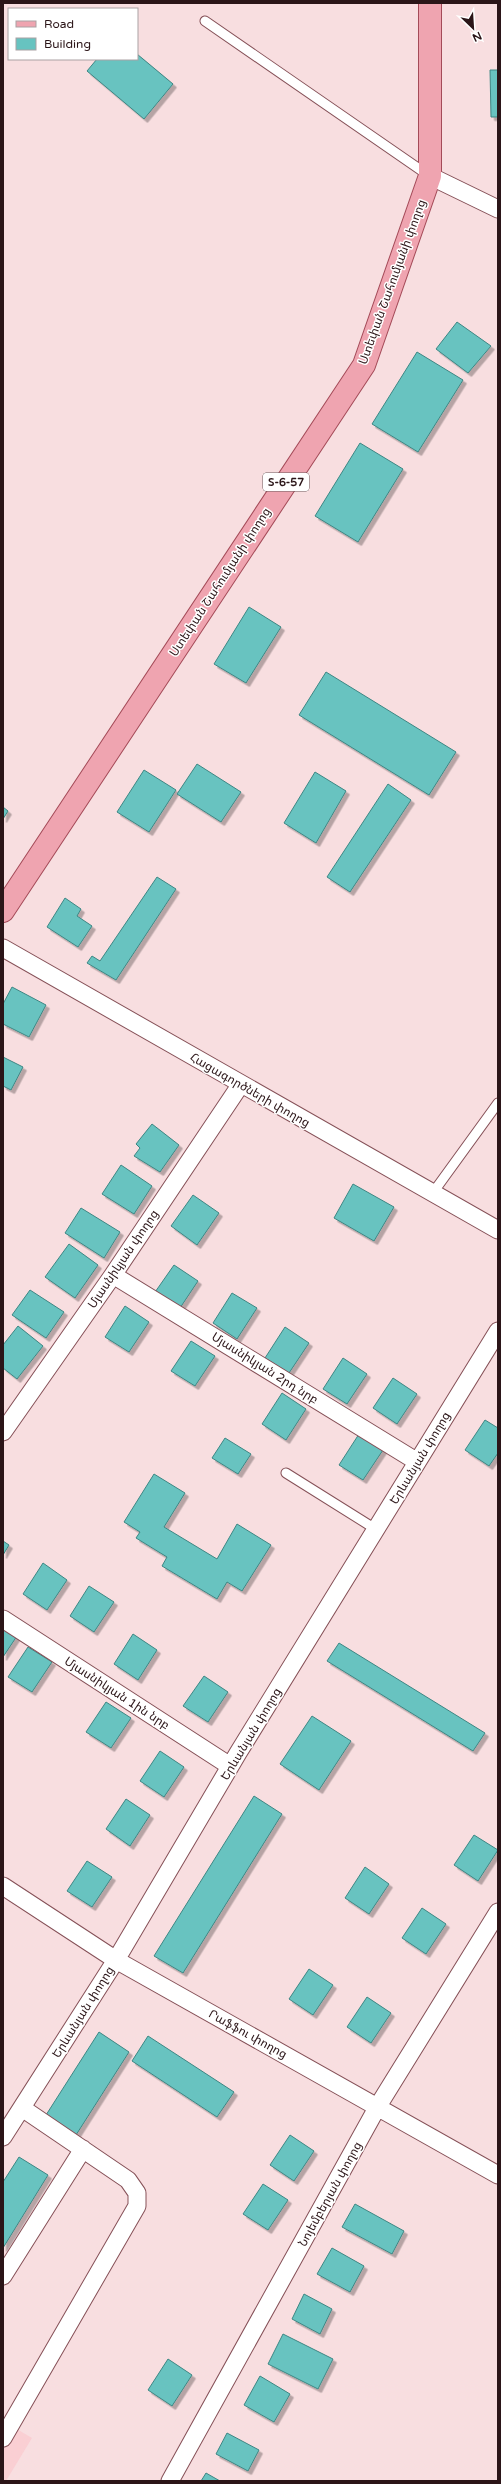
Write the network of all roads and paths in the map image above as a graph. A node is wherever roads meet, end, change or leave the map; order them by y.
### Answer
1 (430, 3) edge
2 (205, 21) dead end
3 (430, 176) junction
4 (498, 209) edge
5 (3, 911) edge
6 (3, 948) edge
7 (241, 1084) junction
8 (498, 1103) edge
9 (432, 1194) junction
10 (498, 1230) edge
11 (113, 1275) junction
12 (498, 1331) edge
13 (3, 1432) edge
14 (416, 1461) junction
15 (286, 1473) dead end
16 (377, 1530) junction
17 (3, 1619) edge
18 (230, 1766) junction
19 (3, 1886) edge
20 (496, 1921) edge
21 (116, 1960) junction
22 (378, 2106) junction
23 (22, 2108) junction
24 (3, 2137) edge
25 (83, 2149) junction
26 (498, 2175) edge
27 (4, 2271) edge
28 (3, 2438) edge
29 (170, 2481) edge

1 - 3 main road, Ստեփան Շահումյանի փողոց / Տ-6-57
2 - 3 lane
3 - 4 street
3 - 5 main road, Ստեփան Շահումյանի փողոց / Տ-6-57
6 - 7 street, Հացագործների փողոց
7 - 9 street, Հացագործների փողոց
7 - 11 street, Մյասնիկյան փողոց
8 - 9 lane
9 - 10 street, Հացագործների փողոց
11 - 13 street, Մյասնիկյան փողոց
11 - 14 street, Մյասնիկյան 2րդ նրբ
12 - 14 street, Երևանյան փողոց
14 - 16 street, Երևանյան փողոց
15 - 16 lane
16 - 18 street, Երևանյան փողոց
17 - 18 street, Մյասնիկյան 1ին նրբ
18 - 21 street, Երևանյան փողոց
19 - 21 street, Րաֆֆու փողոց
20 - 22 street, Նոյեմբերյան փողոց
21 - 22 street, Րաֆֆու փողոց
21 - 23 street, Երևանյան փողոց
22 - 26 street, Րաֆֆու փողոց
22 - 29 street, Նոյեմբերյան փողոց
23 - 24 street, Երևանյան փողոց
23 - 25 street
25 - 27 street
25 - 28 street

